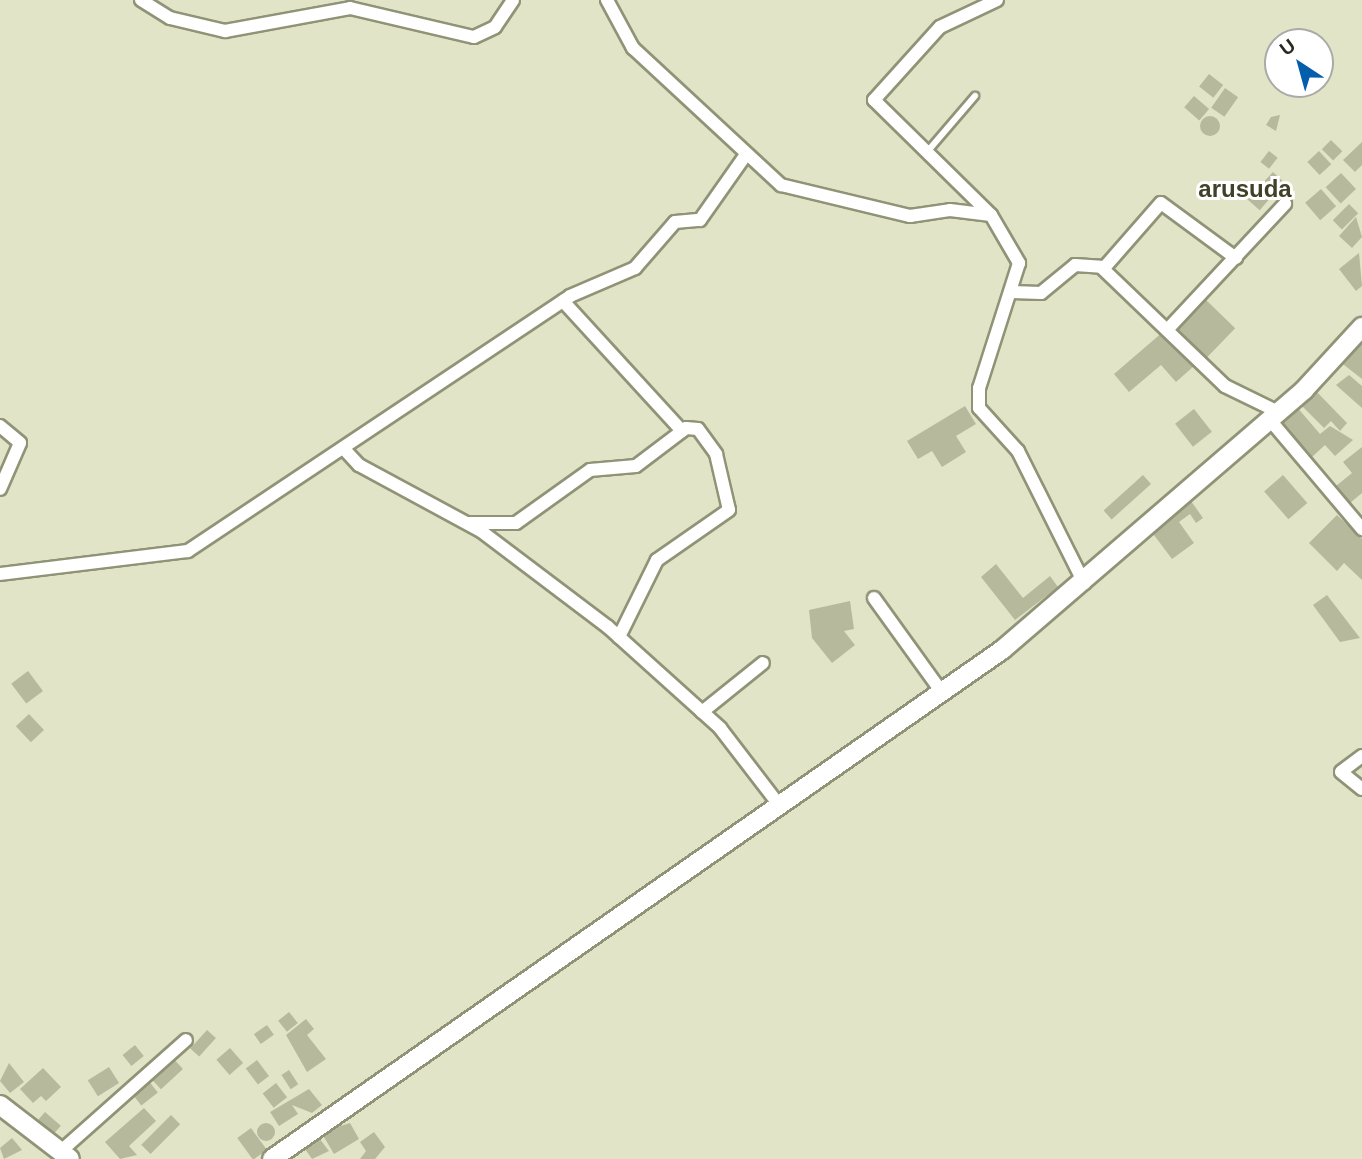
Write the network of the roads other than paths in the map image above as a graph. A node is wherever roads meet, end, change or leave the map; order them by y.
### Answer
1 (141, 0) edge
2 (513, 0) edge
3 (607, 0) edge
4 (996, 0) edge
5 (975, 96) dead end
6 (927, 152) junction
7 (745, 156) junction
8 (1285, 204) dead end
9 (991, 215) junction
10 (1236, 258) junction
11 (1104, 268) junction
12 (1012, 292) junction
13 (563, 301) junction
14 (1362, 327) edge
15 (1167, 330) junction
16 (1274, 416) junction
17 (0, 426) edge
18 (682, 431) junction
19 (344, 449) junction
20 (0, 489) edge
21 (469, 523) junction
22 (1362, 528) edge
23 (0, 574) edge
24 (1084, 583) junction
25 (874, 598) dead end
26 (620, 637) junction
27 (763, 663) dead end
28 (941, 691) junction
29 (702, 712) junction
30 (1362, 756) edge
31 (1362, 789) edge
32 (779, 805) junction
33 (186, 1040) dead end
34 (0, 1105) edge
35 (65, 1156) edge
36 (272, 1159) edge

1 - 2 street
3 - 7 street
4 - 6 street
5 - 6 lane
6 - 9 street
7 - 9 street
7 - 13 street
8 - 10 street
9 - 12 street
10 - 11 street
10 - 15 street
11 - 12 street
11 - 15 street
12 - 24 street
13 - 18 street
13 - 19 street
14 - 16 street
15 - 16 street
16 - 22 street
16 - 24 street
17 - 20 street
18 - 21 street
18 - 26 street
19 - 21 street
19 - 23 street
21 - 26 street
24 - 28 street
25 - 28 street
26 - 29 street
27 - 29 street
28 - 32 street
29 - 32 street
30 - 31 street
32 - 36 street
33 - 35 street
34 - 35 street

